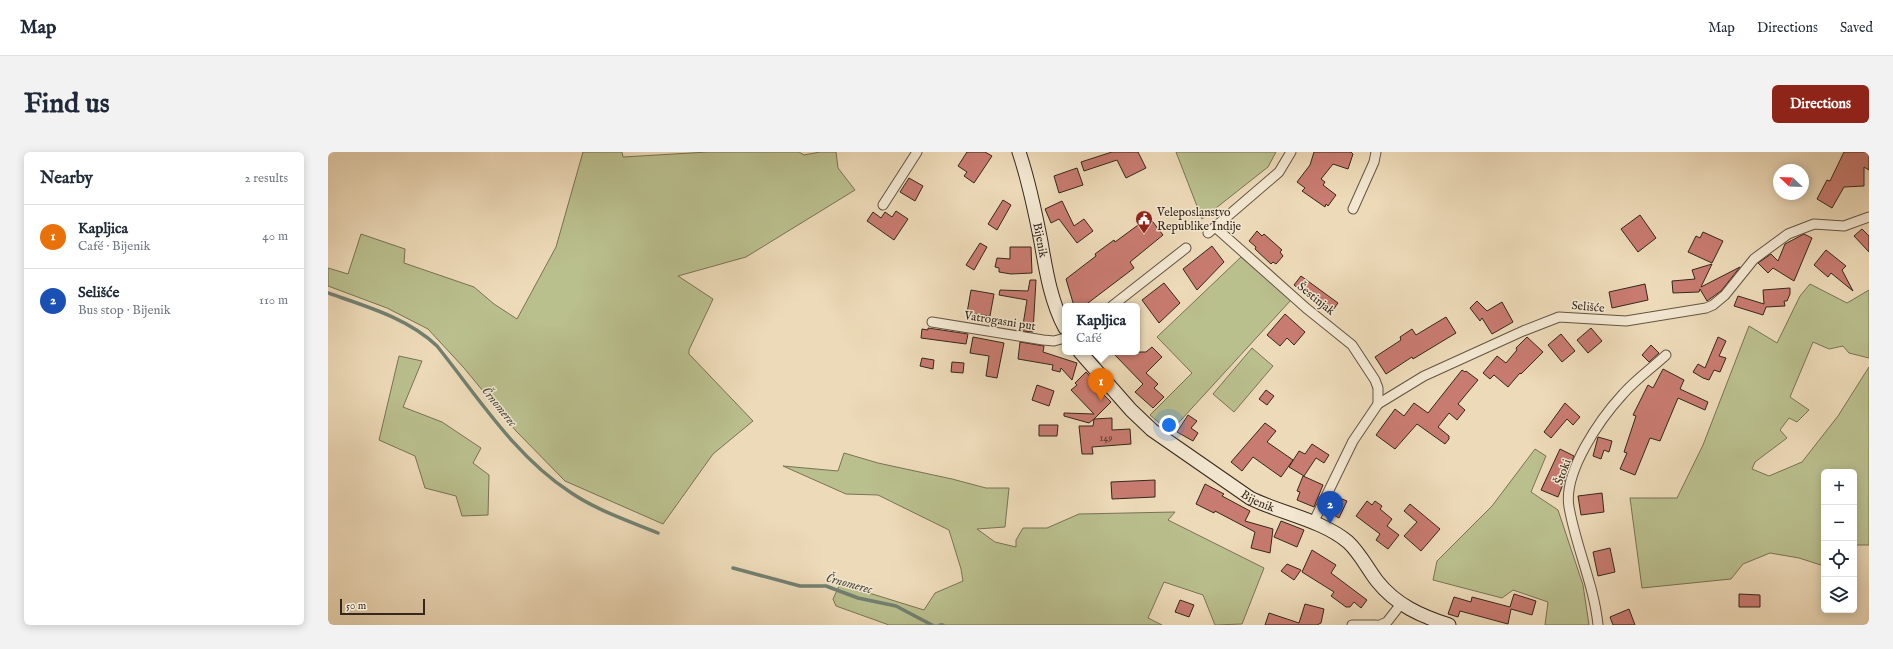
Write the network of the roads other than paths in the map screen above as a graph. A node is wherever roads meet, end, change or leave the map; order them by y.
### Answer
1 (918, 152) edge
2 (1019, 152) edge
3 (1291, 152) edge
4 (1376, 152) edge
5 (883, 205) dead end
6 (1353, 209) dead end
7 (1869, 217) edge
8 (1186, 248) dead end
9 (1116, 303) edge
10 (1062, 321) edge
11 (932, 322) dead end
12 (1062, 339) edge
13 (1083, 355) edge
14 (1666, 356) dead end
15 (1378, 404) junction
16 (1313, 523) junction
17 (1401, 604) junction
18 (1433, 622) edge
19 (1352, 625) edge
20 (1376, 625) edge
21 (1380, 625) edge
22 (1449, 625) edge
23 (1598, 625) edge

1 - 5 street
2 - 10 main road, Bijenik
3 - 15 street, Šestinjak
4 - 6 street
7 - 15 street, Selišće
8 - 9 street
11 - 12 street, Vatrogasni put
13 - 16 main road, Bijenik
14 - 23 street, Štoki
15 - 16 street, Selišće
16 - 17 main road, Bijenik
17 - 18 main road, Bijenik
17 - 21 street
18 - 22 main road, Bijenik
19 - 20 street

